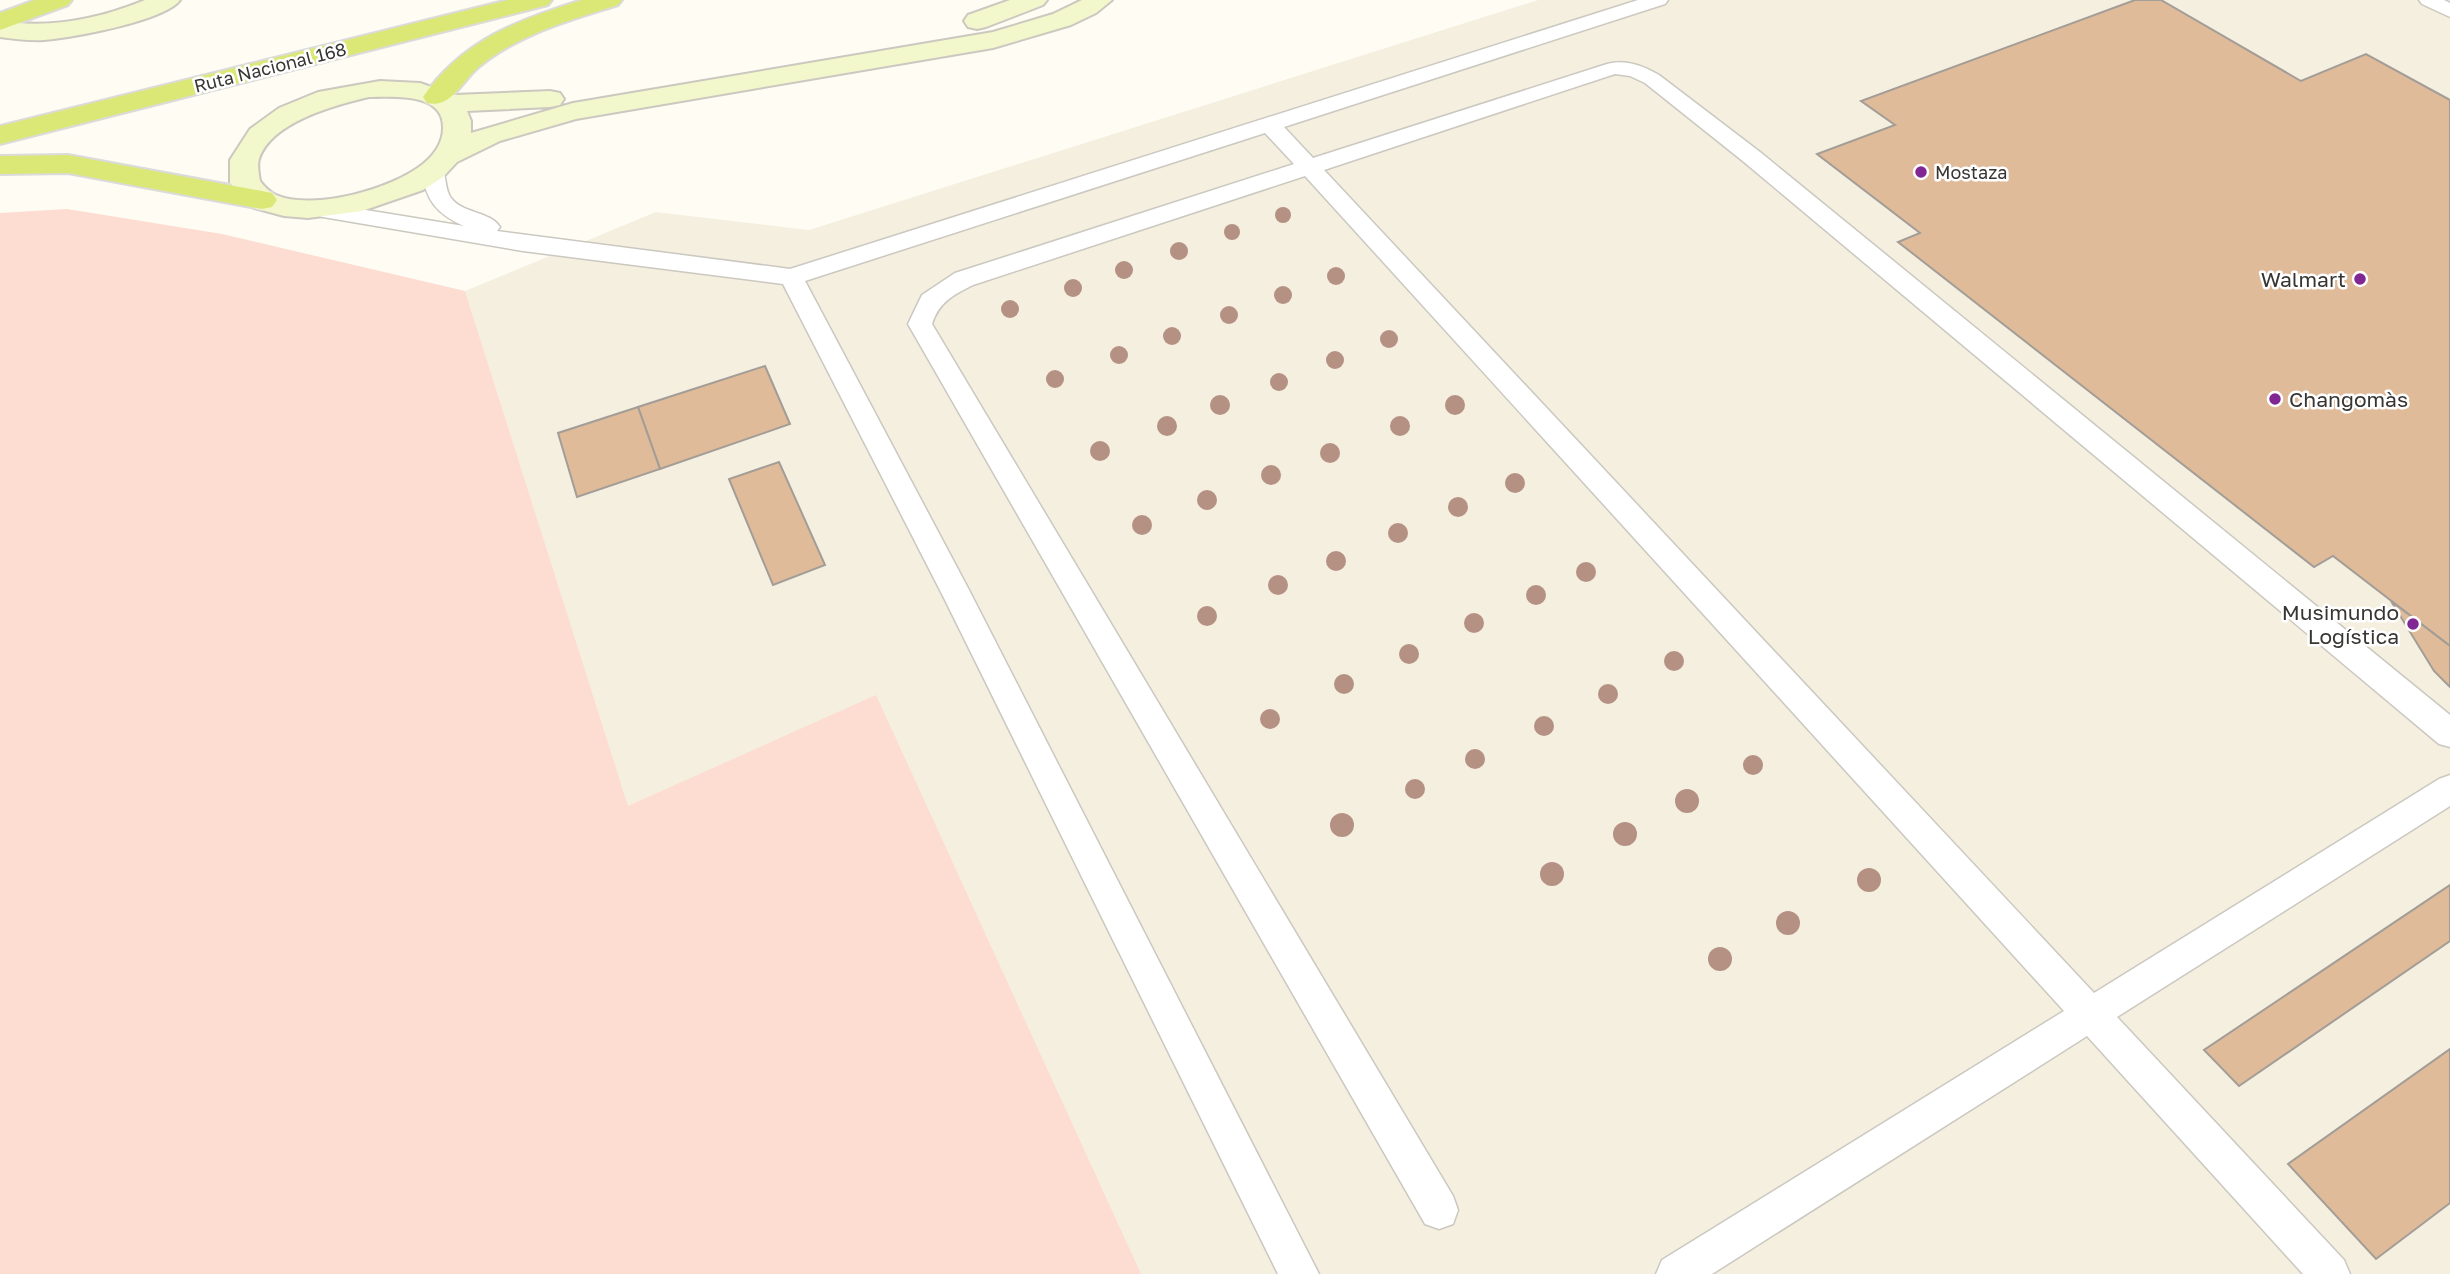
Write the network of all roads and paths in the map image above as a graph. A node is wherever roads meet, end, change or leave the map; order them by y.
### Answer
1 (59, 0) edge
2 (167, 0) edge
3 (439, 0) edge
4 (539, 0) edge
5 (609, 0) edge
6 (1034, 0) edge
7 (1099, 0) edge
8 (1658, 0) edge
9 (2428, 0) edge
10 (2450, 11) edge
11 (0, 22) edge
12 (0, 29) edge
13 (293, 36) dead end
14 (443, 101) junction
15 (1269, 124) junction
16 (0, 135) edge
17 (440, 163) junction
18 (0, 166) edge
19 (1308, 169) junction
20 (262, 200) junction
21 (323, 210) junction
22 (523, 243) junction
23 (791, 277) junction
24 (2450, 734) edge
25 (2450, 789) edge
26 (2089, 1014) junction
27 (1439, 1210) dead end
28 (1299, 1274) edge
29 (1676, 1274) edge
30 (2330, 1274) edge

1 - 11 highway
2 - 12 main road
3 - 13 highway, Ruta Nacional 168
4 - 16 highway, Ruta Nacional 168
5 - 14 highway
6 - 14 main road
7 - 17 main road
8 - 15 lane
9 - 10 lane
14 - 17 main road
14 - 20 main road
15 - 19 lane
15 - 23 lane
17 - 21 main road
17 - 22 lane
18 - 20 highway
19 - 24 lane
19 - 26 lane
19 - 27 lane
20 - 21 main road
21 - 22 lane
22 - 23 lane
23 - 28 lane
25 - 26 lane
26 - 29 lane
26 - 30 lane

